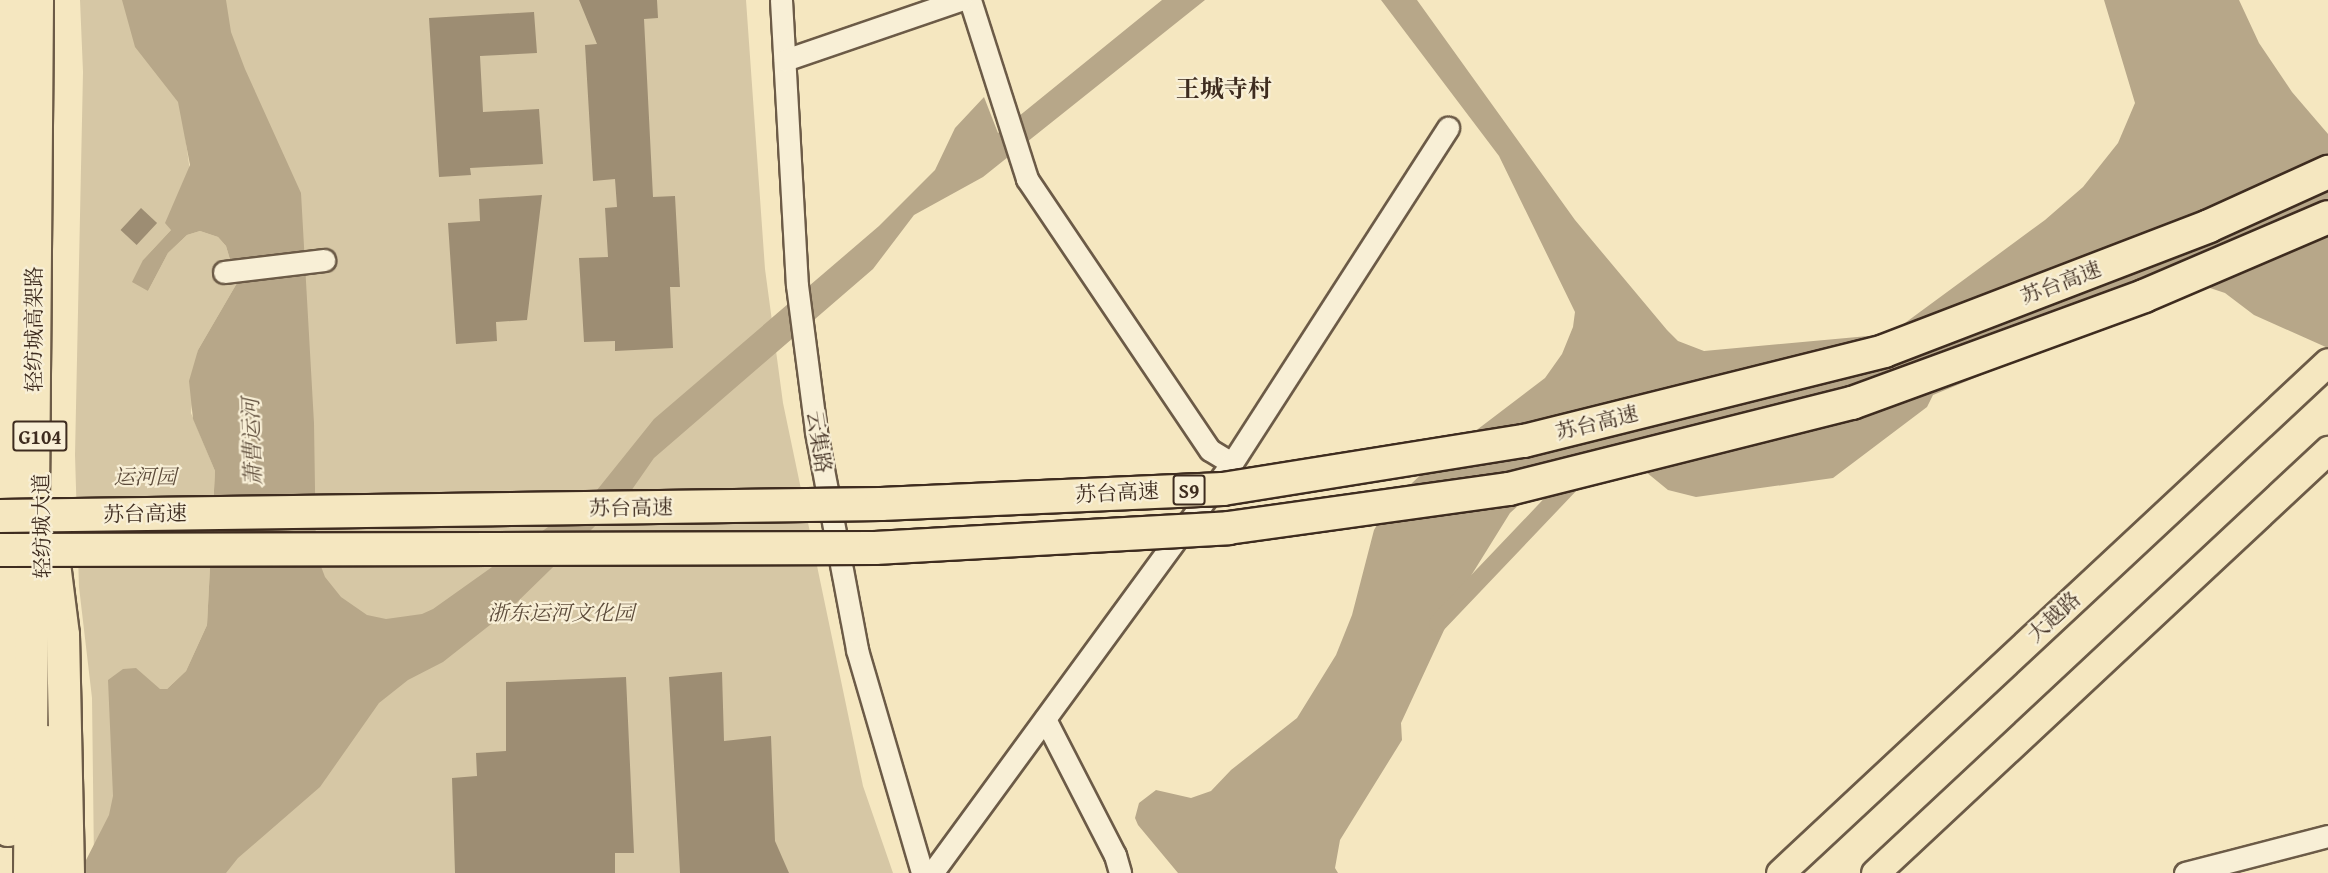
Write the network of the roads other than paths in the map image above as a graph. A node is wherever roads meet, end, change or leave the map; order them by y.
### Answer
1 (1, 0) edge
2 (13, 0) edge
3 (37, 0) edge
4 (52, 0) edge
5 (781, 0) edge
6 (960, 0) edge
7 (970, 0) edge
8 (785, 60) junction
9 (0, 63) edge
10 (1448, 128) dead end
11 (2328, 172) edge
12 (2328, 217) edge
13 (324, 260) dead end
14 (224, 272) dead end
15 (2328, 362) edge
16 (40, 446) junction
17 (2328, 450) edge
18 (1232, 463) junction
19 (0, 516) edge
20 (0, 550) edge
21 (1045, 719) junction
22 (2328, 836) edge
23 (8, 873) edge
24 (30, 873) edge
25 (47, 873) edge
26 (68, 873) edge
27 (922, 873) edge
28 (932, 873) edge
29 (1120, 873) edge
30 (1780, 873) edge
31 (1875, 873) edge
32 (2185, 873) edge

1 - 9 main road
2 - 23 highway, 轻纺城高架路, bridge
3 - 24 highway, 轻纺城高架路, bridge
4 - 16 main road, 轻纺城大道 / G104
5 - 8 street, 云集路
6 - 8 street
7 - 18 street
8 - 27 street, 云集路
10 - 18 street
11 - 19 highway, 苏台高速 / S9, bridge
12 - 20 highway, 苏台高速 / S9, bridge
13 - 14 street
15 - 30 main road, 大越路
16 - 25 main road, 轻纺城大道 / G104
16 - 26 highway
17 - 31 main road
18 - 21 street
21 - 28 street
21 - 29 street
22 - 32 street

